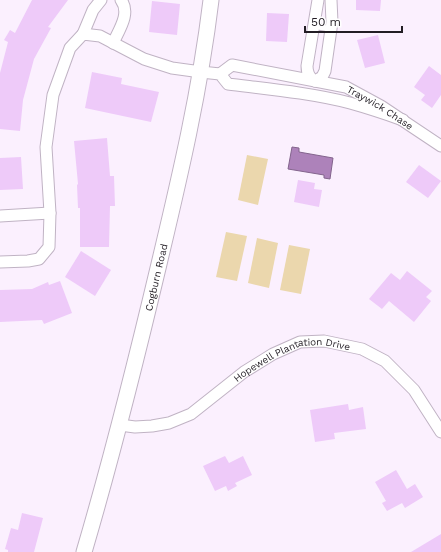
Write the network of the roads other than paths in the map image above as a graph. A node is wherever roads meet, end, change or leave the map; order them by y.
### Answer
1 (100, 0) edge
2 (121, 0) edge
3 (211, 0) edge
4 (318, 0) edge
5 (332, 0) edge
6 (314, 26) junction
7 (331, 29) junction
8 (83, 34) junction
9 (113, 43) junction
10 (201, 72) junction
11 (220, 74) junction
12 (315, 81) junction
13 (312, 96) junction
14 (403, 120) junction
15 (441, 146) edge
16 (50, 213) junction
17 (0, 216) edge
18 (0, 262) edge
19 (120, 426) junction
20 (441, 432) edge
21 (84, 552) edge

1 - 8 street
2 - 9 street
3 - 10 street, Cogburn Road
4 - 6 street
5 - 7 street
6 - 7 lane
6 - 12 street
7 - 12 street
8 - 9 street
8 - 16 street
9 - 10 street
10 - 11 street
10 - 19 street, Cogburn Road
11 - 12 street, Traywick Chase
11 - 13 street
12 - 13 street
12 - 14 street, Traywick Chase
13 - 14 street
14 - 15 street, Traywick Chase
16 - 17 street
16 - 18 street
19 - 20 street, Hopewell Plantation Drive
19 - 21 street, Cogburn Road

